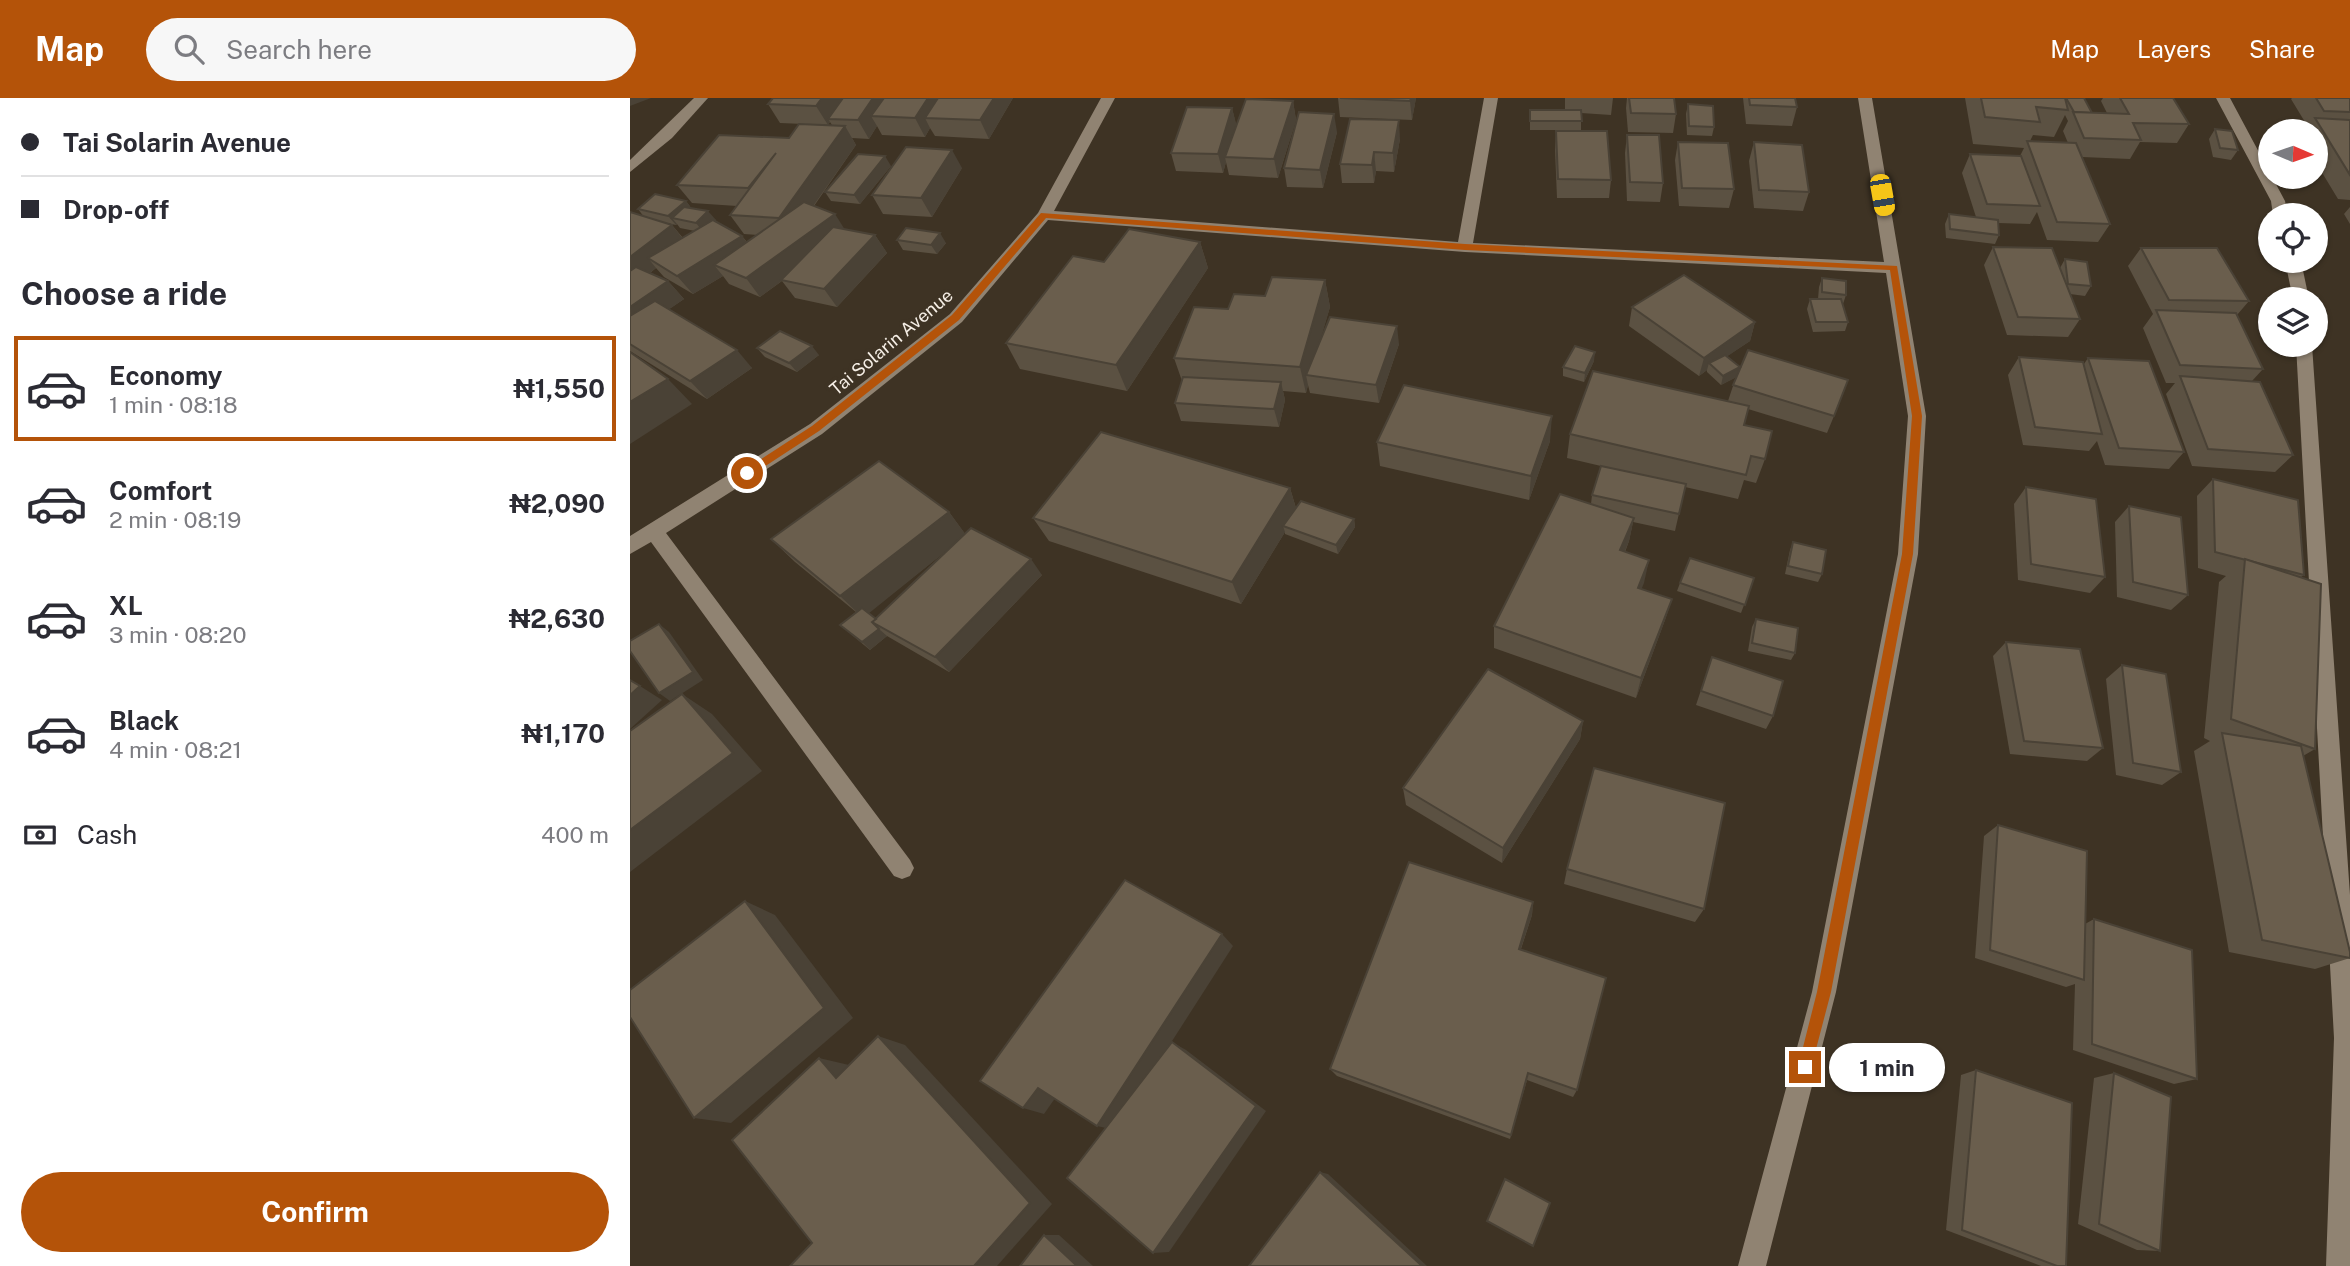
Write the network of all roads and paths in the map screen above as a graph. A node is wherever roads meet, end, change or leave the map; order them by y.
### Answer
1 (701, 98) edge
2 (1108, 98) edge
3 (1491, 98) edge
4 (1865, 98) edge
5 (2223, 98) edge
6 (630, 168) edge
7 (2278, 203) edge
8 (1044, 215) junction
9 (1465, 247) junction
10 (1894, 268) junction
11 (2305, 357) edge
12 (655, 533) junction
13 (630, 546) edge
14 (902, 868) dead end
15 (1752, 1266) edge
16 (2340, 1266) edge

1 - 6 street
2 - 8 street, Tai Solarin Avenue
3 - 9 street
4 - 10 street
5 - 7 street
8 - 9 street
8 - 12 street, Tai Solarin Avenue
9 - 10 street
10 - 15 street
11 - 16 street
12 - 13 street, Tai Solarin Avenue
12 - 14 street

